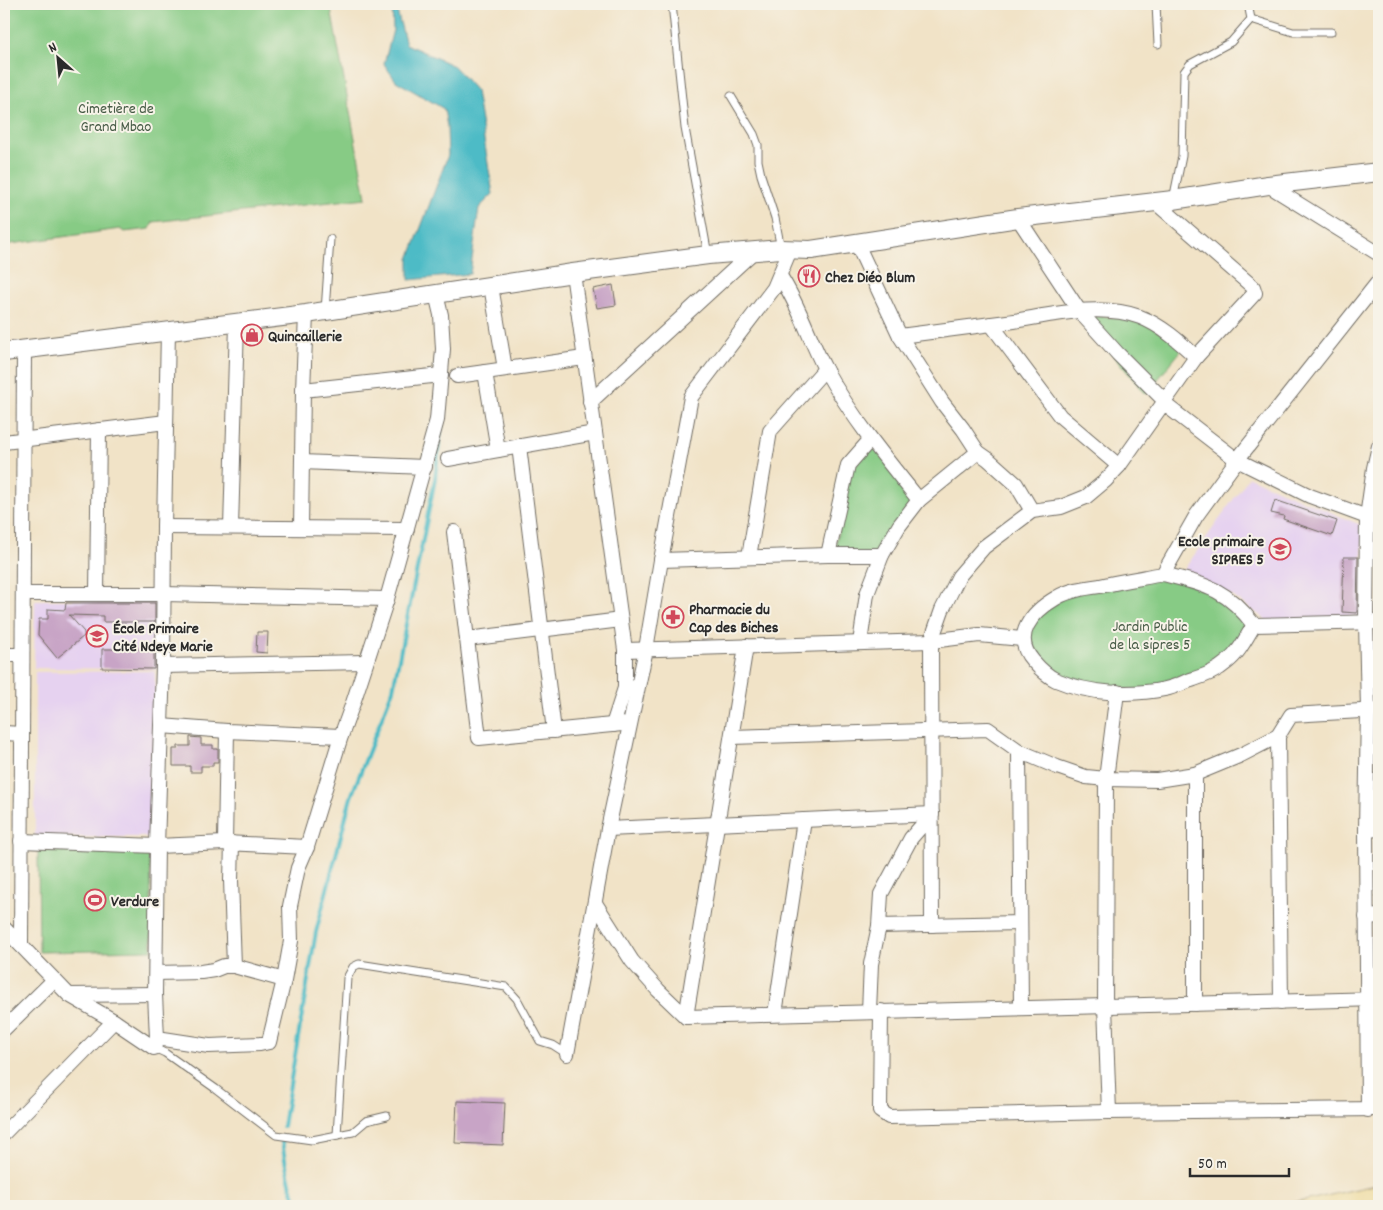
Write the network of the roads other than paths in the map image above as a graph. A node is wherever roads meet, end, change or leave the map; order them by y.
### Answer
1 (672, 4) edge
2 (1156, 4) edge
3 (1248, 4) edge
4 (1251, 19) junction
5 (1331, 32) dead end
6 (1158, 44) dead end
7 (731, 96) dead end
8 (1379, 172) edge
9 (1268, 186) junction
10 (1173, 200) junction
11 (1155, 202) junction
12 (1018, 218) junction
13 (330, 239) dead end
14 (856, 242) junction
15 (785, 250) junction
16 (753, 252) junction
17 (1379, 254) edge
18 (708, 256) junction
19 (572, 273) junction
20 (780, 276) junction
21 (1379, 281) edge
22 (491, 286) junction
23 (436, 294) junction
24 (325, 312) junction
25 (1080, 312) junction
26 (306, 314) junction
27 (237, 324) junction
28 (991, 324) junction
29 (168, 331) junction
30 (900, 336) junction
31 (24, 349) junction
32 (4, 352) edge
33 (1196, 357) junction
34 (584, 358) junction
35 (505, 369) junction
36 (826, 369) junction
37 (484, 372) junction
38 (441, 375) junction
39 (457, 376) dead end
40 (303, 390) junction
41 (590, 402) junction
42 (1164, 402) junction
43 (166, 422) junction
44 (99, 430) junction
45 (595, 433) junction
46 (23, 438) junction
47 (870, 440) junction
48 (4, 442) edge
49 (519, 446) junction
50 (498, 450) junction
51 (978, 452) junction
52 (1378, 453) edge
53 (448, 458) dead end
54 (1237, 460) junction
55 (302, 462) junction
56 (1119, 466) junction
57 (425, 467) junction
58 (918, 500) junction
59 (1032, 511) junction
60 (1373, 518) edge
61 (164, 527) junction
62 (231, 527) junction
63 (301, 528) junction
64 (407, 529) junction
65 (454, 532) dead end
66 (828, 555) junction
67 (882, 555) junction
68 (749, 557) junction
69 (661, 560) junction
70 (1163, 574) junction
71 (23, 594) junction
72 (96, 594) junction
73 (164, 594) junction
74 (387, 599) junction
75 (621, 620) junction
76 (1372, 622) edge
77 (1254, 625) junction
78 (541, 630) junction
79 (467, 639) junction
80 (1022, 639) junction
81 (931, 641) junction
82 (860, 643) junction
83 (746, 646) junction
84 (646, 649) junction
85 (625, 650) junction
86 (4, 655) edge
87 (22, 655) junction
88 (366, 662) junction
89 (163, 666) junction
90 (1117, 692) junction
91 (1374, 710) edge
92 (630, 724) junction
93 (613, 725) junction
94 (161, 726) junction
95 (227, 731) junction
96 (554, 731) junction
97 (931, 731) junction
98 (4, 733) edge
99 (22, 734) junction
100 (340, 736) junction
101 (1278, 736) junction
102 (732, 738) junction
103 (1019, 751) junction
104 (1195, 774) junction
105 (1106, 779) junction
106 (1373, 793) edge
107 (932, 814) junction
108 (804, 820) junction
109 (718, 824) junction
110 (608, 829) junction
111 (1372, 829) edge
112 (22, 841) junction
113 (229, 843) junction
114 (157, 846) junction
115 (307, 847) junction
116 (595, 903) junction
117 (1373, 917) edge
118 (1020, 923) junction
119 (932, 925) junction
120 (879, 926) junction
121 (4, 928) edge
122 (21, 945) junction
123 (234, 966) junction
124 (156, 972) junction
125 (54, 980) junction
126 (284, 980) junction
127 (155, 994) junction
128 (69, 995) junction
129 (1373, 999) edge
130 (1281, 1002) junction
131 (1195, 1004) junction
132 (1105, 1006) junction
133 (1021, 1008) junction
134 (875, 1011) junction
135 (775, 1014) junction
136 (686, 1017) junction
137 (114, 1022) junction
138 (4, 1029) edge
139 (155, 1043) junction
140 (567, 1054) joint
141 (1374, 1109) edge
142 (1110, 1112) junction
143 (388, 1116) dead end
144 (4, 1132) edge
145 (337, 1135) junction

1 - 18 lane
2 - 6 lane
3 - 4 lane
4 - 5 lane
4 - 10 lane
7 - 15 lane
8 - 9 street
9 - 10 street
9 - 17 street
10 - 11 street
11 - 12 street
11 - 33 street
12 - 14 street
12 - 25 street
13 - 24 lane
14 - 15 street
14 - 30 street
15 - 16 street
15 - 20 street
16 - 18 street
16 - 41 street
18 - 19 street
19 - 22 street
19 - 34 street
20 - 36 street
20 - 69 street
21 - 54 street
22 - 23 street
22 - 35 street
23 - 24 street
23 - 38 street
24 - 26 street
25 - 28 street
25 - 33 street
25 - 42 street
26 - 27 street
26 - 40 street
27 - 29 street
27 - 62 street
28 - 30 street
28 - 56 street
29 - 31 street
29 - 43 street
30 - 51 street
31 - 32 street
31 - 46 street
33 - 42 street
34 - 35 street
34 - 41 street
35 - 37 street
36 - 47 street
36 - 68 street
37 - 39 street
37 - 50 street
38 - 40 street
38 - 57 street
40 - 55 street
41 - 45 street
42 - 54 street
42 - 56 street
43 - 44 street
43 - 61 street
44 - 46 street
44 - 72 street
45 - 49 street
45 - 75 street
46 - 48 street
46 - 71 street
47 - 58 street
47 - 66 street
49 - 50 street
49 - 78 street
50 - 53 street
51 - 58 street
51 - 59 street
52 - 60 street
54 - 60 street
54 - 70 street
55 - 57 street
55 - 63 street
56 - 59 street
57 - 64 street
58 - 67 street
59 - 81 street
60 - 76 street
61 - 62 street
61 - 73 street
62 - 63 street
63 - 64 street
64 - 74 street
65 - 79 street
66 - 67 street
66 - 68 street
67 - 82 street
68 - 69 street
69 - 84 street
70 - 77 street
70 - 80 street
71 - 72 street
71 - 87 street
72 - 73 street
73 - 74 street
73 - 89 street
74 - 88 street
75 - 78 street
75 - 85 street
76 - 77 street
76 - 91 street
77 - 90 street
78 - 79 street
78 - 96 street
79 - 96 street
80 - 81 street
80 - 90 street
81 - 82 street
81 - 97 street
82 - 83 street
83 - 84 street
83 - 102 street
84 - 85 street
84 - 92 street
85 - 93 street
86 - 87 street
87 - 99 street
88 - 89 street
88 - 100 street
89 - 94 street
90 - 105 street
91 - 101 street
91 - 106 street
92 - 93 street
92 - 110 street
93 - 96 street
94 - 95 street
94 - 114 street
95 - 100 street
95 - 113 street
97 - 102 street
97 - 103 street
97 - 107 street
98 - 99 street
99 - 112 street
100 - 115 street
101 - 104 street
101 - 130 street
102 - 109 street
103 - 105 street
103 - 118 street
104 - 105 street
104 - 131 street
105 - 132 street
106 - 111 street
107 - 108 street
107 - 119 street
107 - 120 street
108 - 109 street
108 - 135 street
109 - 110 street
109 - 136 street
110 - 116 street
111 - 117 street
112 - 114 street
112 - 122 street
113 - 114 street
113 - 115 street
113 - 123 street
114 - 124 street
115 - 126 street
116 - 136 street
116 - 140 street
117 - 129 street
118 - 119 street
118 - 133 street
119 - 120 street
120 - 134 street
121 - 122 street
122 - 125 street
123 - 124 street
123 - 126 street
124 - 127 street
125 - 128 street
125 - 138 street
126 - 139 street
127 - 128 street
127 - 139 street
128 - 137 street
129 - 130 street
129 - 141 street
130 - 131 street
131 - 132 street
132 - 133 street
132 - 142 street
133 - 134 street
134 - 135 street
134 - 142 street
135 - 136 street
137 - 139 street
137 - 144 street
139 - 145 lane
140 - 145 lane
141 - 142 street
143 - 145 lane

